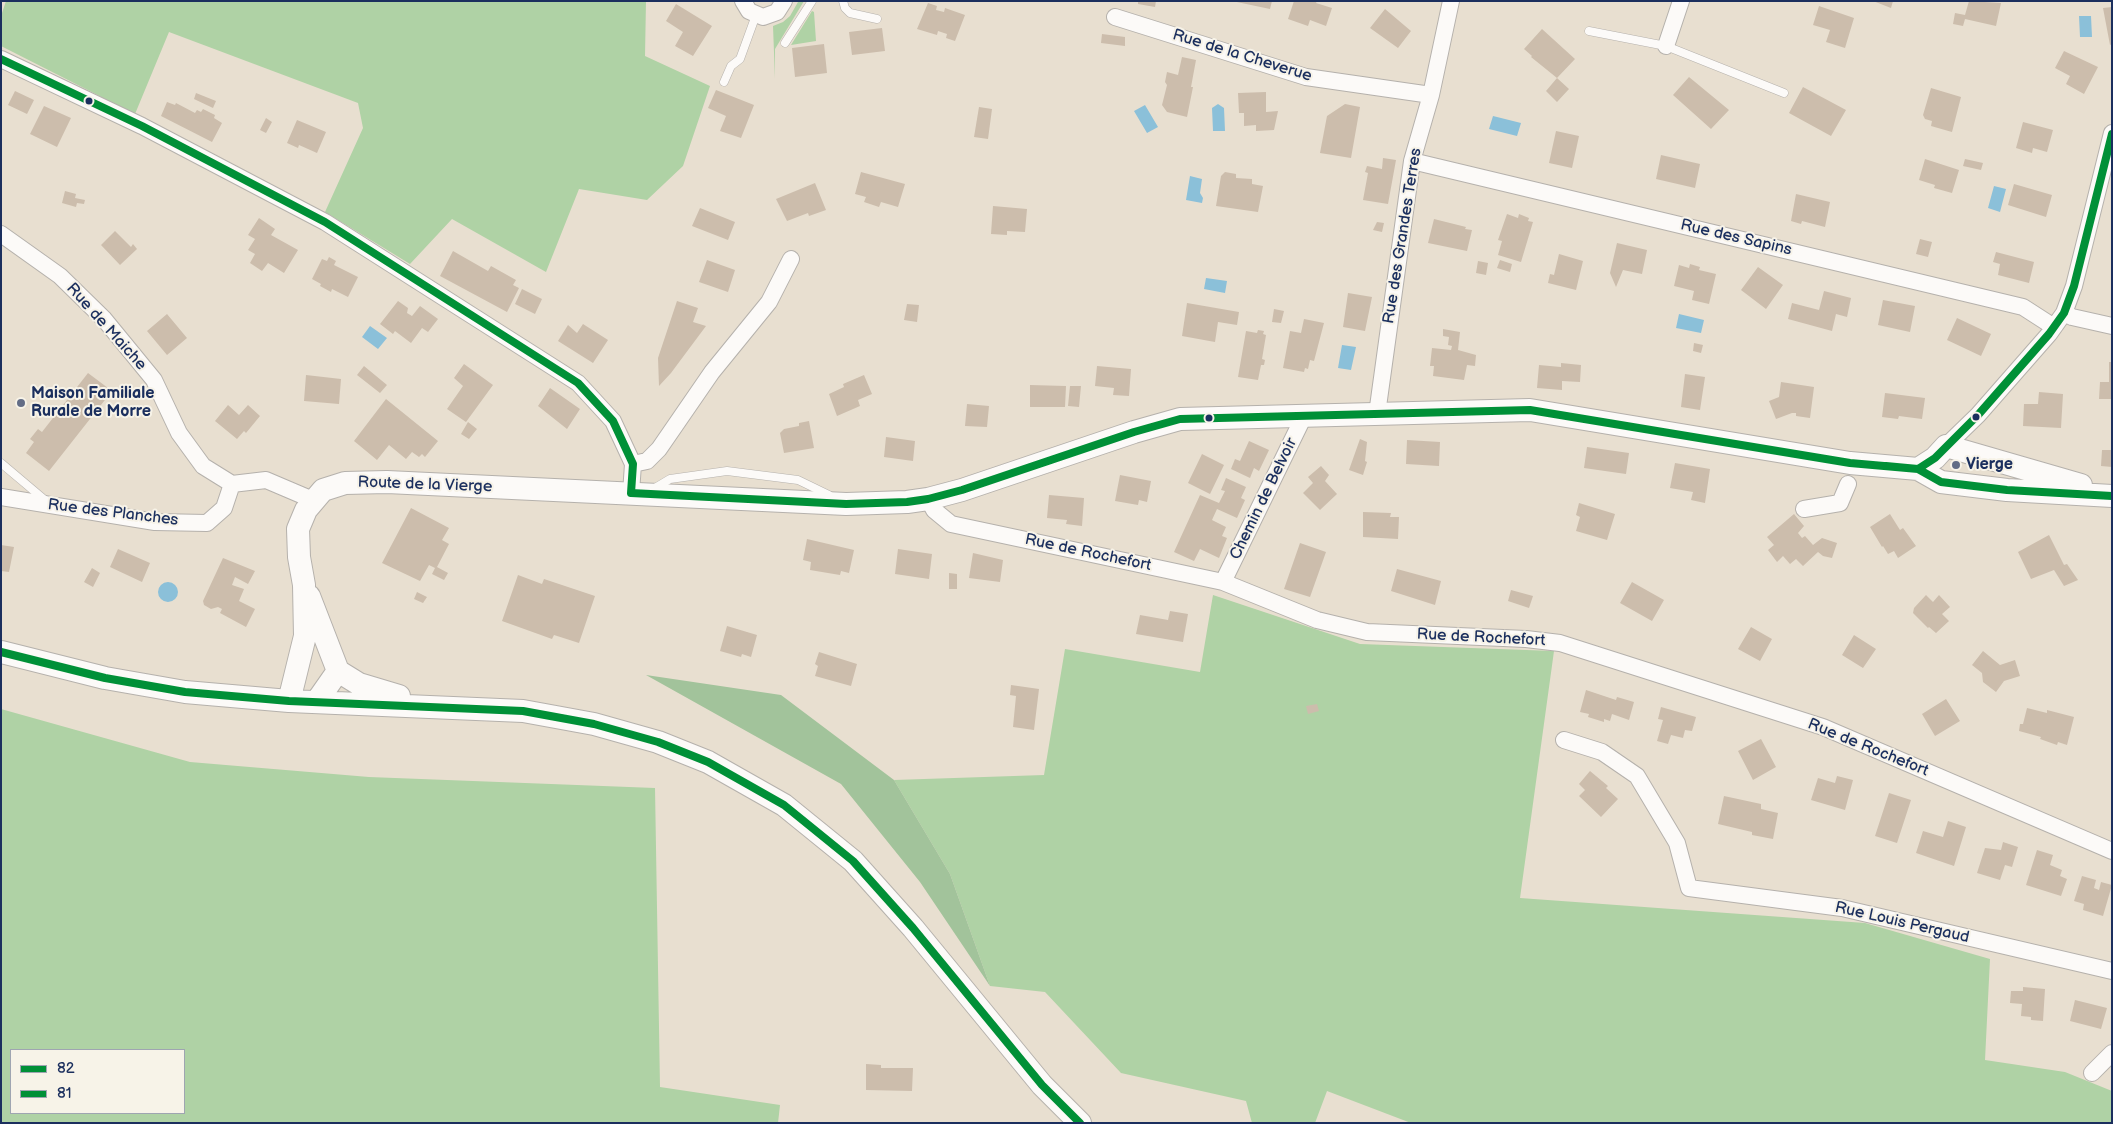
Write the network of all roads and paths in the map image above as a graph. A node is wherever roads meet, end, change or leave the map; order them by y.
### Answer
1 (743, 1) edge
2 (784, 1) edge
3 (812, 1) edge
4 (842, 1) edge
5 (1451, 1) edge
6 (1681, 1) edge
7 (756, 15) junction
8 (1115, 17) dead end
9 (877, 19) dead end
10 (1589, 31) dead end
11 (785, 43) dead end
12 (1666, 46) junction
13 (1, 59) edge
14 (724, 82) dead end
15 (1784, 93) dead end
16 (1431, 95) junction
17 (2112, 133) edge
18 (1412, 161) junction
19 (1, 234) edge
20 (791, 259) dead end
21 (2064, 313) junction
22 (2112, 326) edge
23 (2054, 327) junction
24 (1377, 414) junction
25 (1304, 416) junction
26 (1946, 446) junction
27 (1, 463) edge
28 (633, 464) junction
29 (1918, 469) junction
30 (232, 484) junction
31 (1848, 484) dead end
32 (638, 493) junction
33 (2112, 495) edge
34 (1, 497) edge
35 (928, 499) junction
36 (313, 500) junction
37 (52, 505) junction
38 (1804, 510) dead end
39 (1223, 582) junction
40 (304, 585) junction
41 (1, 652) edge
42 (338, 671) junction
43 (289, 701) junction
44 (317, 701) junction
45 (428, 706) junction
46 (1564, 740) dead end
47 (2112, 852) edge
48 (2112, 971) edge
49 (2112, 1053) edge
50 (2092, 1073) dead end
51 (1080, 1123) edge

1 - 7 street
2 - 7 street
3 - 11 lane
4 - 9 lane
5 - 16 street, Rue des Grandes Terres
6 - 12 street
7 - 14 lane
8 - 16 street, Rue de la Cheverue
10 - 12 lane
12 - 15 lane
13 - 28 street
16 - 18 street, Rue des Grandes Terres
17 - 21 street
18 - 23 street, Rue des Sapins
18 - 24 street, Rue des Grandes Terres
19 - 30 street, Rue de Maiche
20 - 28 street
21 - 22 street
21 - 23 street
23 - 26 street
24 - 25 street, Route de la Vierge
24 - 29 street, Route de la Vierge
25 - 35 street, Route de la Vierge
25 - 39 street, Chemin de Belvoir
26 - 29 street
26 - 33 street
27 - 37 lane
28 - 32 street
29 - 33 street
30 - 36 street
30 - 37 street, Rue des Planches
31 - 38 street
32 - 35 street, Route de la Vierge
32 - 36 street, Route de la Vierge
34 - 37 street, Rue des Planches
35 - 39 street, Rue de Rochefort
36 - 40 street, Route de la Vierge
39 - 47 street, Rue de Rochefort
40 - 42 street
40 - 43 street
41 - 43 street
42 - 44 street
42 - 45 street
43 - 44 street
44 - 45 street
45 - 51 street
46 - 48 street, Rue Louis Pergaud
49 - 50 street

